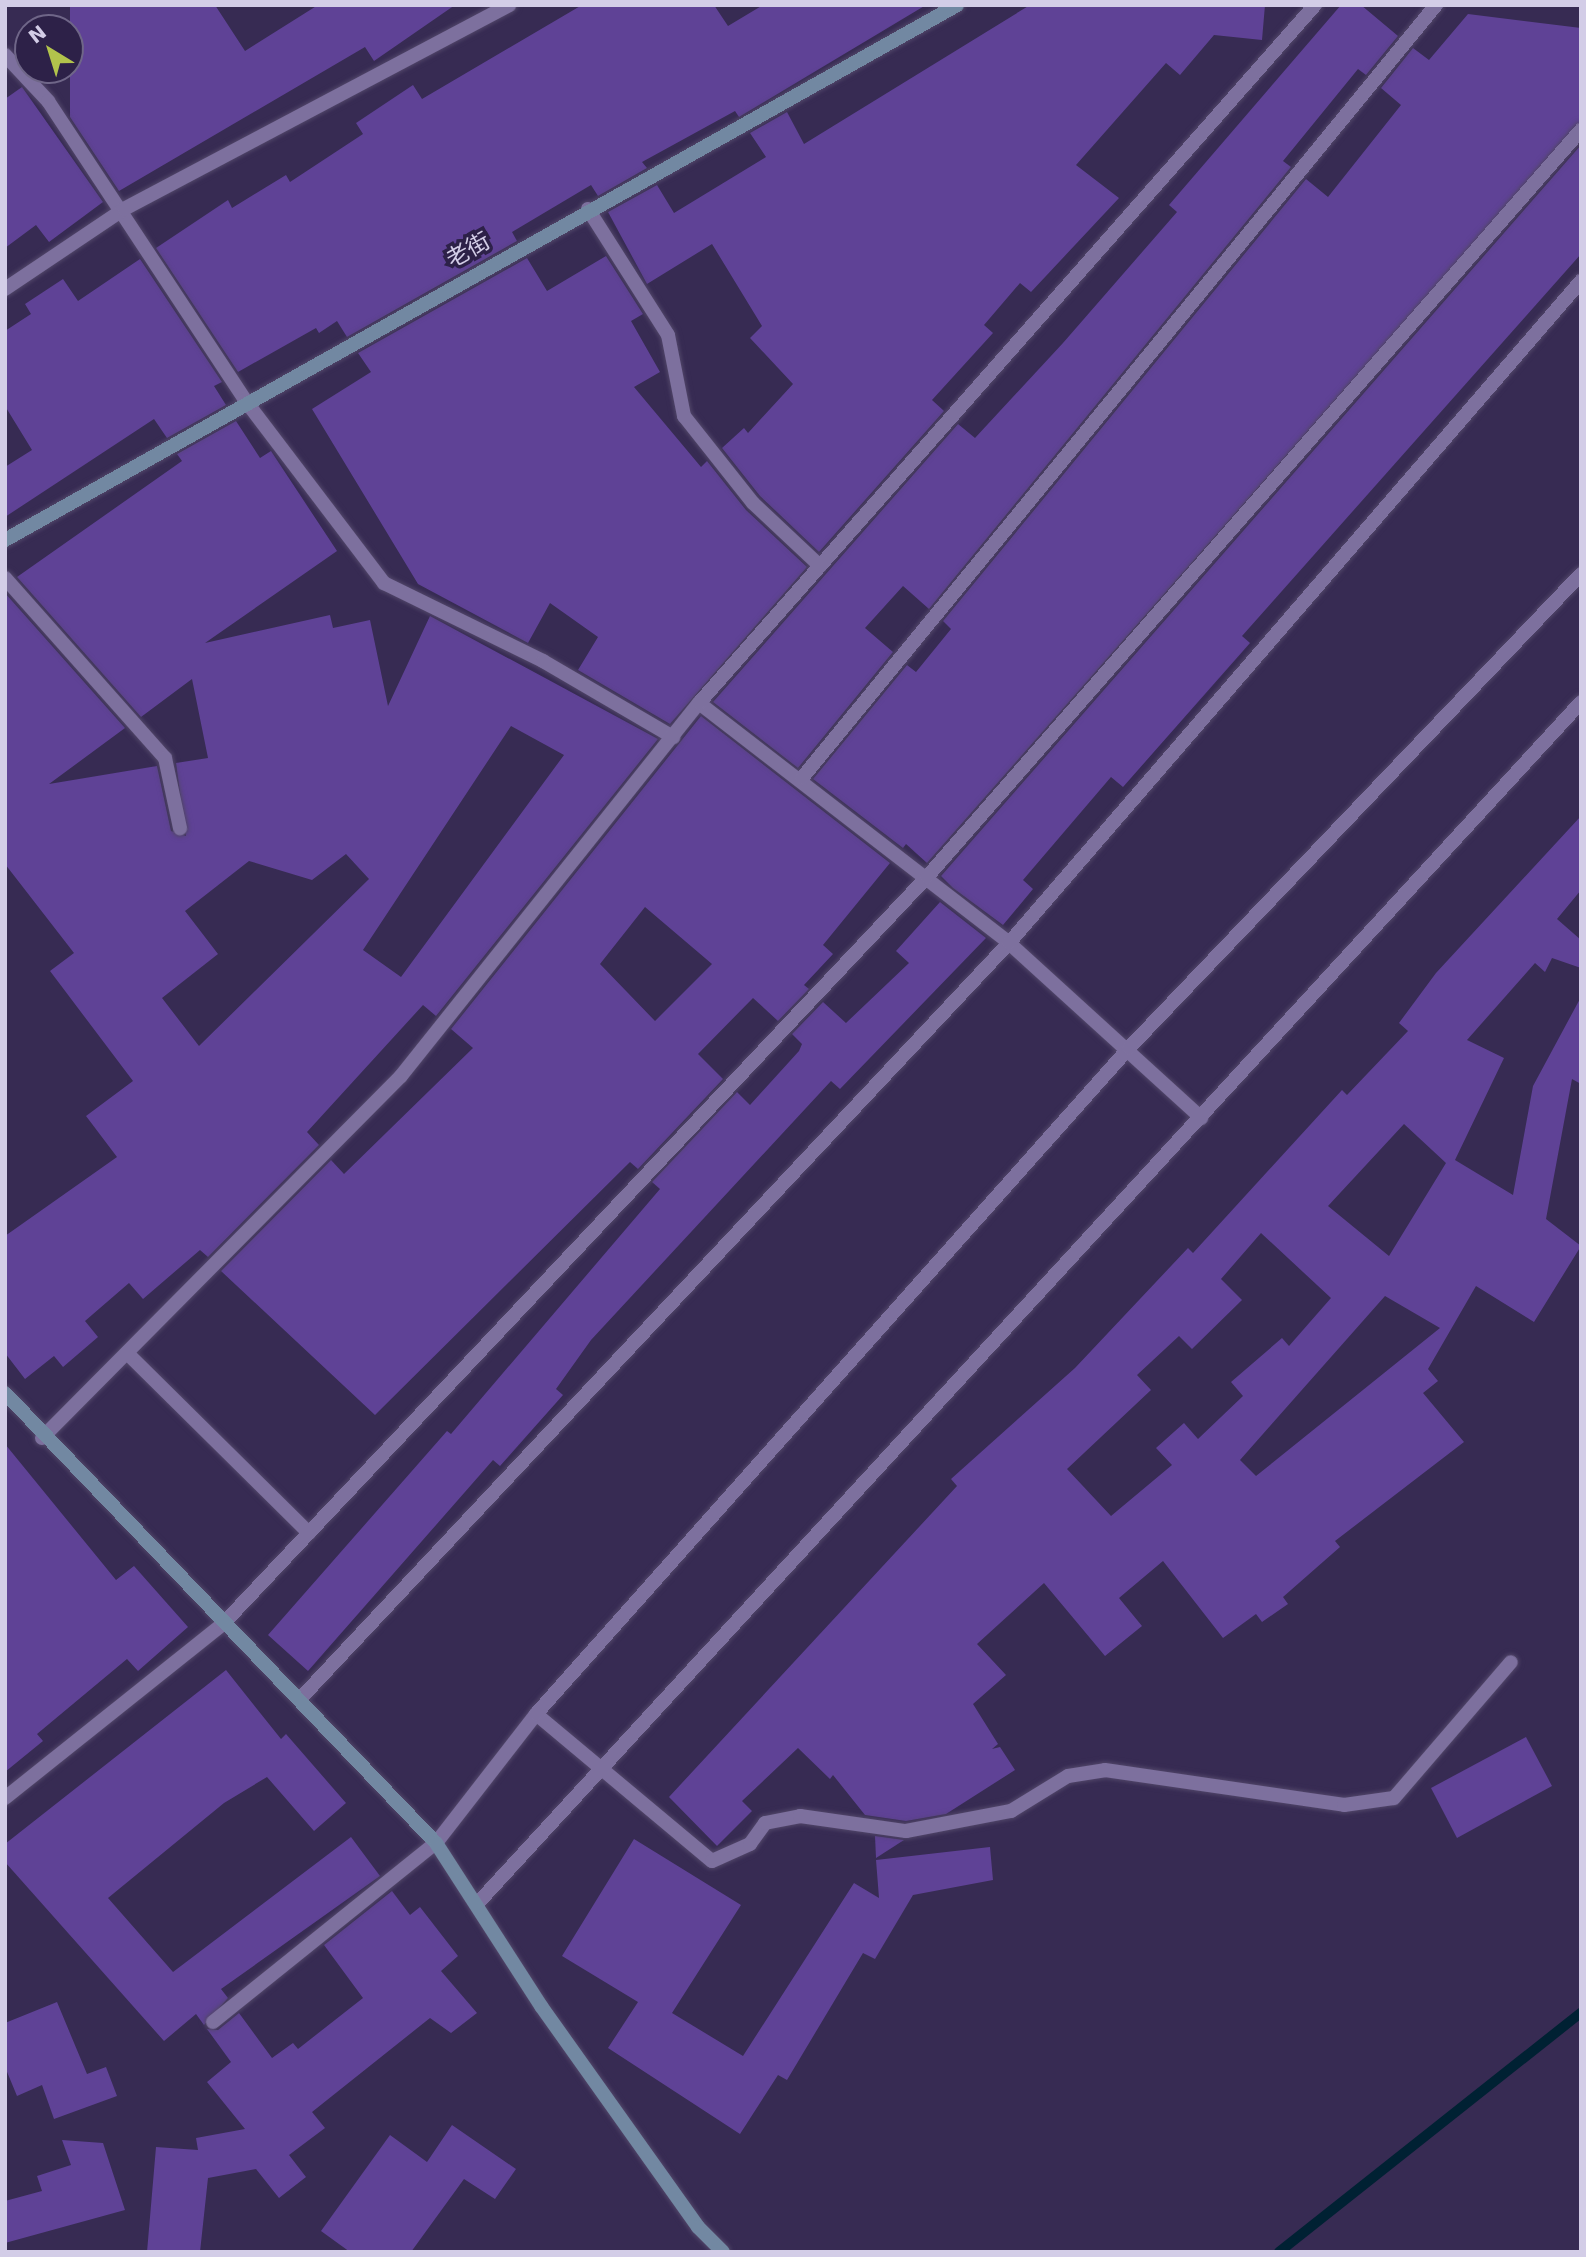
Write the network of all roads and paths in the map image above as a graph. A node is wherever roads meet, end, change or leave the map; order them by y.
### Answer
1 (509, 5) edge
2 (957, 5) edge
3 (1315, 5) edge
4 (1436, 5) edge
5 (5, 55) edge
6 (1581, 130) edge
7 (124, 209) junction
8 (588, 209) junction
9 (1581, 281) edge
10 (5, 289) edge
11 (244, 400) junction
12 (5, 540) edge
13 (820, 566) junction
14 (1581, 574) edge
15 (5, 578) edge
16 (1581, 702) edge
17 (699, 703) junction
18 (673, 737) junction
19 (802, 778) junction
20 (180, 828) dead end
21 (927, 877) junction
22 (1009, 943) junction
23 (1129, 1048) junction
24 (1201, 1118) junction
25 (127, 1353) junction
26 (5, 1393) edge
27 (42, 1438) junction
28 (309, 1533) junction
29 (223, 1624) junction
30 (1511, 1661) dead end
31 (300, 1699) junction
32 (536, 1714) junction
33 (600, 1770) junction
34 (5, 1798) edge
35 (436, 1843) junction
36 (477, 1904) junction
37 (213, 2022) dead end
38 (723, 2252) edge

1 - 7 street
2 - 8 main road, 老街
3 - 13 street
4 - 19 street
5 - 7 street
6 - 21 street
7 - 10 street
7 - 11 street
8 - 11 main road, 老街
8 - 13 street
9 - 22 street
11 - 12 main road, 老街
11 - 18 street
13 - 17 street
14 - 23 street
15 - 20 street
16 - 24 street
17 - 18 street
17 - 19 street
18 - 25 street
19 - 21 street
21 - 22 street
21 - 28 street
22 - 23 street
22 - 31 street
23 - 24 street
23 - 32 street
24 - 33 street
25 - 27 street
25 - 28 street
26 - 27 main road
27 - 29 main road
28 - 29 street
29 - 31 main road
29 - 34 street
30 - 33 street
31 - 35 main road
32 - 33 street
32 - 35 street
33 - 36 street
35 - 36 main road
35 - 37 street
36 - 38 main road

